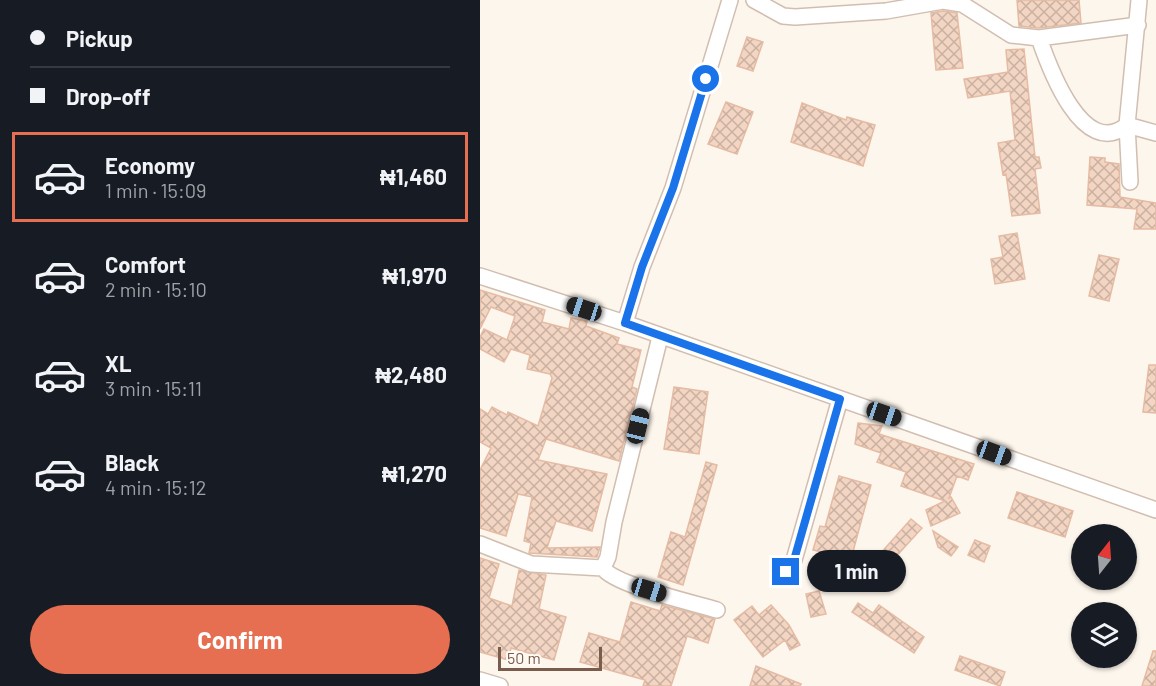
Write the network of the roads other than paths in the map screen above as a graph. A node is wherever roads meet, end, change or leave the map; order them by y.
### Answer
1 (730, 0) edge
2 (754, 0) edge
3 (1139, 0) edge
4 (1138, 25) junction
5 (1039, 38) junction
6 (1127, 125) junction
7 (1156, 133) edge
8 (1130, 182) dead end
9 (480, 276) edge
10 (625, 323) junction
11 (660, 337) junction
12 (840, 399) junction
13 (1156, 510) edge
14 (480, 544) edge
15 (603, 568) junction
16 (786, 572) dead end
17 (717, 610) dead end
18 (480, 680) edge
19 (500, 686) edge

1 - 10 street
2 - 5 street
3 - 4 street
4 - 5 street
4 - 6 street
5 - 6 street
6 - 7 street
6 - 8 street
9 - 10 street
10 - 11 street
11 - 12 street
11 - 15 street
12 - 13 street
12 - 16 street
14 - 15 street
15 - 17 street
18 - 19 street

